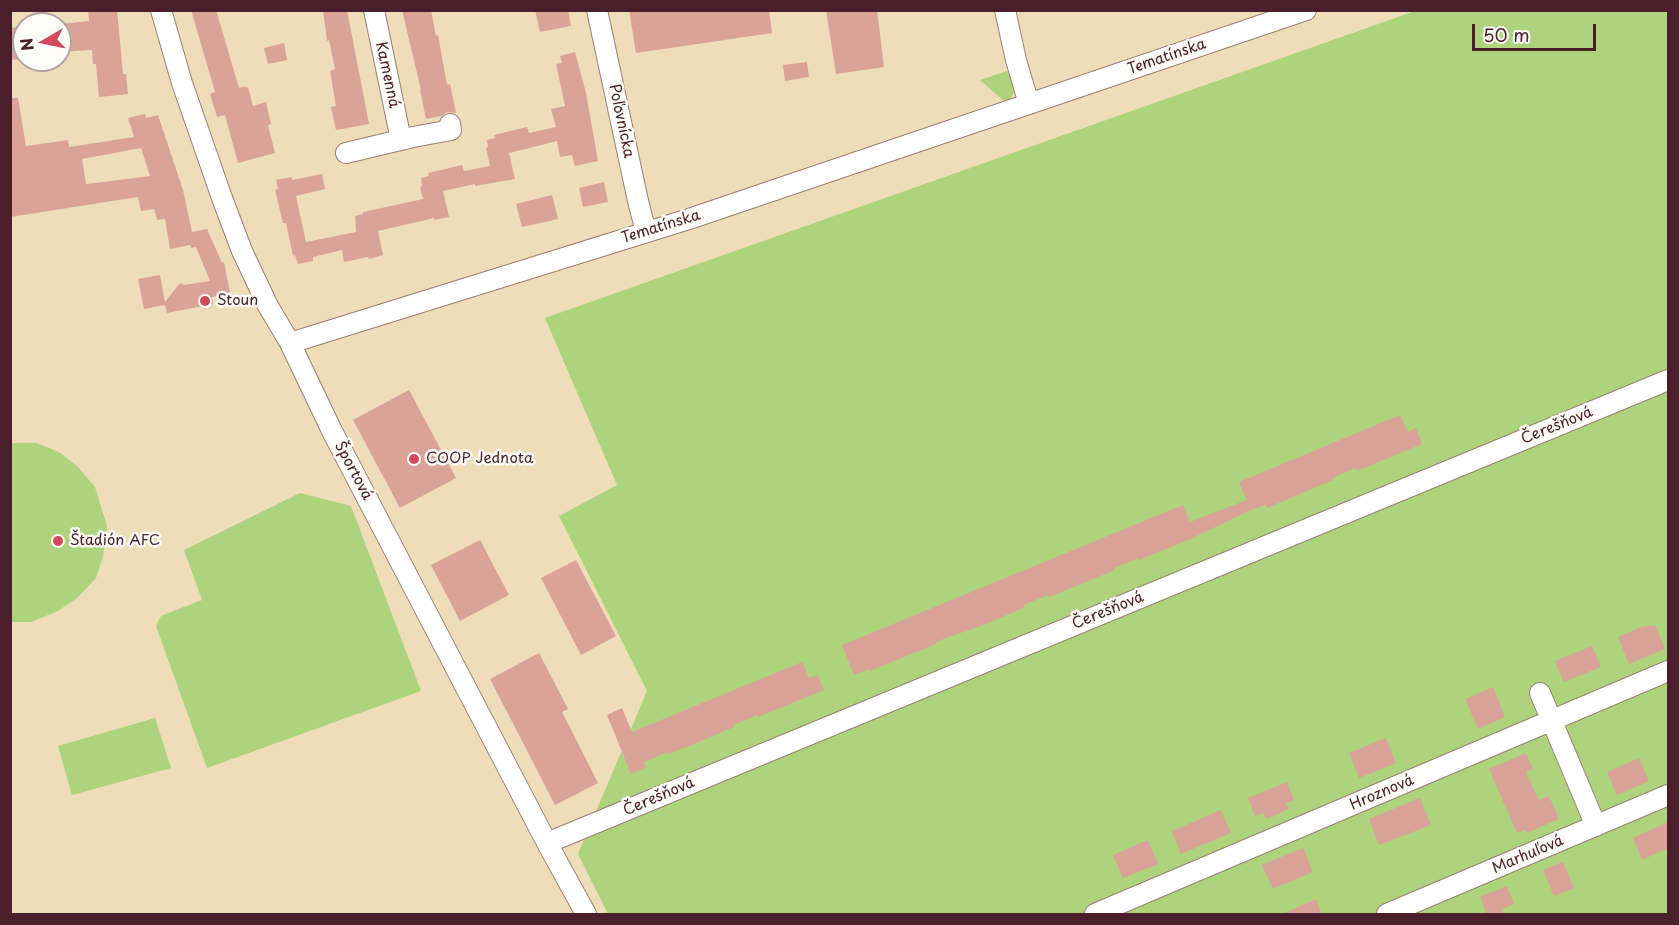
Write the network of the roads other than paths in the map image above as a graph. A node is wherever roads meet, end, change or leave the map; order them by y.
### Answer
1 (161, 10) edge
2 (374, 10) edge
3 (597, 10) edge
4 (1005, 10) edge
5 (1306, 10) edge
6 (1029, 104) junction
7 (450, 124) dead end
8 (401, 140) junction
9 (346, 153) dead end
10 (646, 232) junction
11 (290, 343) junction
12 (1668, 381) edge
13 (1668, 671) edge
14 (1540, 693) dead end
15 (1551, 721) junction
16 (1668, 795) edge
17 (1596, 826) junction
18 (547, 843) junction
19 (586, 915) edge
20 (1095, 915) edge
21 (1387, 915) edge

1 - 11 street, Športová
2 - 8 street, Kamenná
3 - 10 street, Poľovnícka
4 - 6 street
5 - 6 street, Tematínska
6 - 10 street, Tematínska
7 - 8 street
8 - 9 street
10 - 11 street, Tematínska
11 - 18 street, Športová
12 - 18 street, Čerešňová
13 - 15 street, Hroznová
14 - 15 street
15 - 17 street
15 - 20 street, Hroznová
16 - 17 street, Marhuľová
17 - 21 street, Marhuľová
18 - 19 street, Športová

